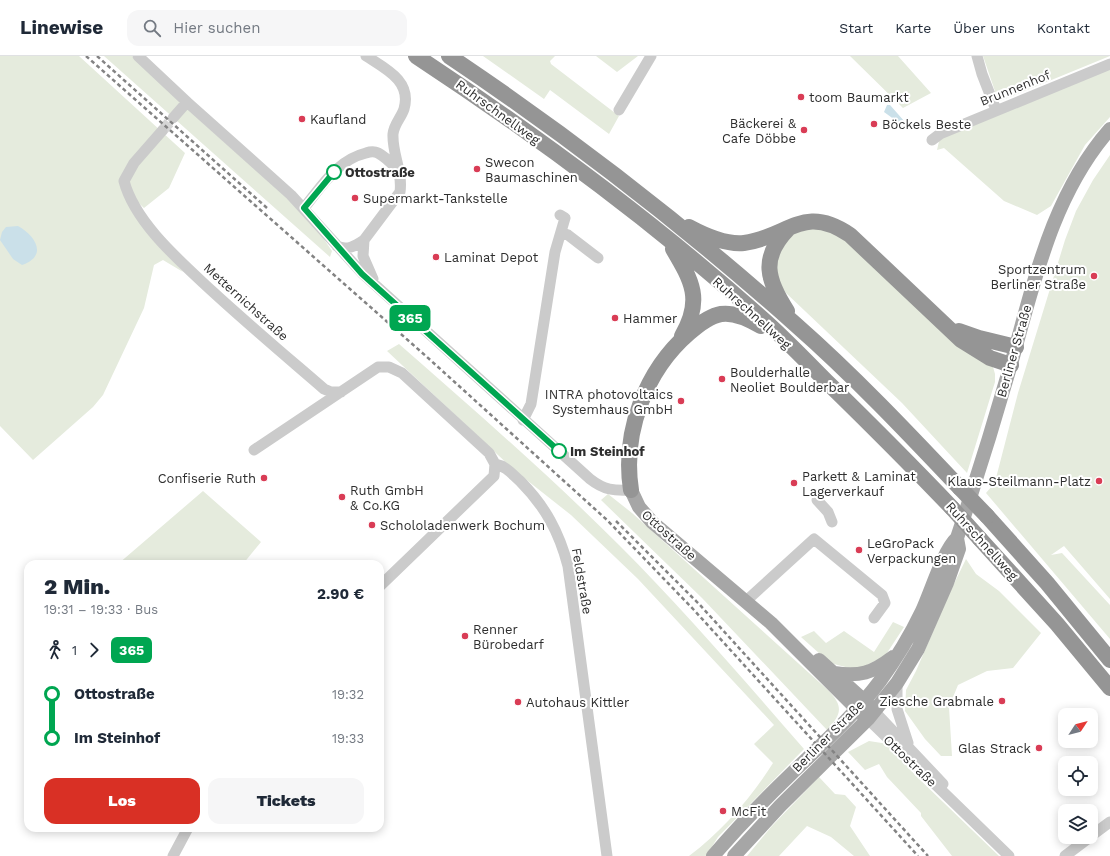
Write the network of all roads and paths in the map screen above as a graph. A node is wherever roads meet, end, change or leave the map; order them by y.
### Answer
1 (138, 56) edge
2 (366, 56) edge
3 (416, 56) edge
4 (449, 56) edge
5 (651, 56) edge
6 (977, 56) edge
7 (1110, 64) edge
8 (187, 102) junction
9 (619, 110) dead end
10 (996, 110) junction
11 (173, 118) tunnel mouth
12 (1110, 129) edge
13 (162, 132) tunnel mouth
14 (932, 140) dead end
15 (399, 172) junction
16 (304, 208) junction
17 (560, 215) dead end
18 (667, 216) junction
19 (790, 228) junction
20 (562, 233) junction
21 (666, 238) junction
22 (364, 240) junction
23 (337, 246) junction
24 (598, 258) dead end
25 (379, 288) junction
26 (942, 322) junction
27 (796, 325) junction
28 (780, 336) junction
29 (677, 344) junction
30 (1016, 347) junction
31 (1011, 365) junction
32 (341, 392) junction
33 (524, 420) junction
34 (254, 450) dead end
35 (495, 464) junction
36 (631, 490) junction
37 (817, 500) dead end
38 (832, 522) dead end
39 (957, 538) junction
40 (384, 582) edge
41 (746, 601) junction
42 (874, 618) dead end
43 (771, 623) junction
44 (898, 653) junction
45 (1110, 660) edge
46 (834, 673) junction
47 (897, 684) junction
48 (1110, 688) edge
49 (860, 704) junction
50 (871, 716) junction
51 (910, 747) junction
52 (966, 812) junction
53 (1110, 822) edge
54 (1098, 831) edge
55 (186, 832) edge
56 (1081, 844) edge
57 (173, 856) edge
58 (607, 856) edge
59 (713, 856) edge
60 (734, 856) edge
61 (1009, 856) edge
62 (1065, 856) edge

1 - 8 street
2 - 15 street
3 - 21 highway, Ruhrschnellweg
4 - 18 highway, Ruhrschnellweg
5 - 9 street
6 - 10 street
7 - 10 street, Brunnenhof
8 - 11 street
8 - 16 street
10 - 14 street, Brunnenhof
12 - 30 main road, Berliner Straße
13 - 32 street, Metternichstraße
15 - 16 street
15 - 22 street
16 - 23 street
17 - 20 street
18 - 19 highway
18 - 27 highway, Ruhrschnellweg
19 - 26 highway
19 - 27 highway
20 - 24 street
20 - 33 street
21 - 28 highway, Ruhrschnellweg
21 - 29 highway
22 - 23 street
22 - 25 street
23 - 25 street
25 - 33 street
26 - 30 highway
26 - 31 highway
27 - 45 highway, Ruhrschnellweg, bridge
28 - 29 highway
28 - 48 highway, Ruhrschnellweg, bridge
29 - 36 highway
30 - 31 main road, Berliner Straße
31 - 39 main road, Berliner Straße
32 - 34 street
32 - 35 street, Feldstraße
33 - 36 street
35 - 40 street
35 - 58 street, Feldstraße
36 - 41 main road, Ottostraße
37 - 38 street
39 - 44 main road, Berliner Straße
39 - 47 main road, Berliner Straße
41 - 42 street
41 - 43 main road, Ottostraße
43 - 46 main road, Ottostraße
43 - 49 main road, Ottostraße
44 - 46 main road
44 - 49 main road, Berliner Straße
46 - 49 main road, Ottostraße
47 - 50 main road, Berliner Straße
47 - 51 street, Ottostraße
49 - 50 main road, Ottostraße
49 - 59 main road, Berliner Straße
50 - 51 street, Ottostraße
50 - 52 street, Ottostraße
50 - 60 main road, Berliner Straße
51 - 52 street, Ottostraße
52 - 61 street, Ottostraße
53 - 54 street
55 - 57 street
56 - 62 street

